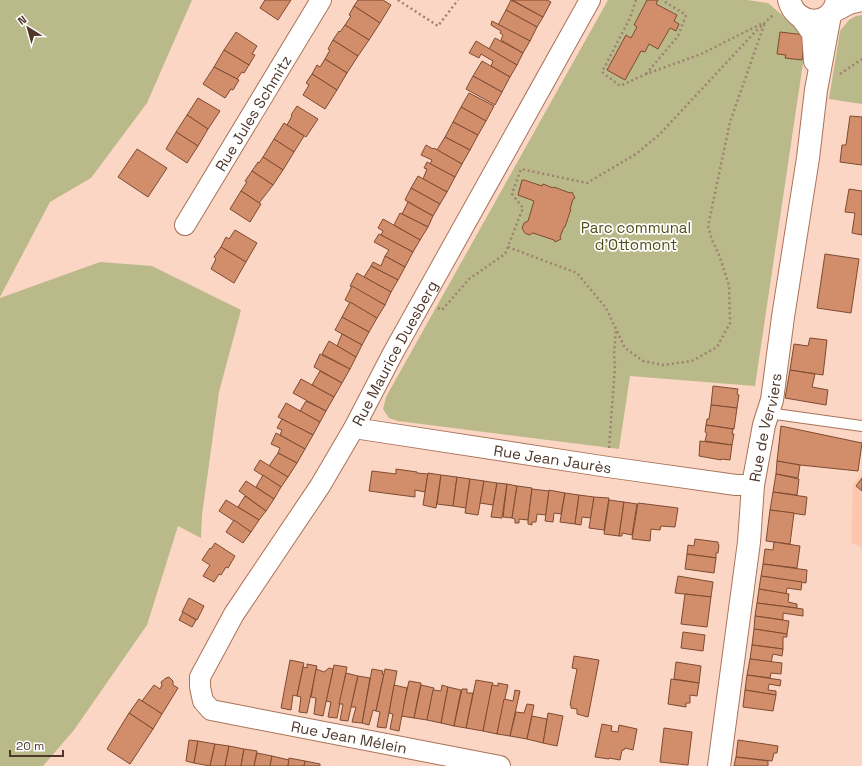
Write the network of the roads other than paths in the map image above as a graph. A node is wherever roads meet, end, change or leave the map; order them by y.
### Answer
1 (321, 0) edge
2 (590, 0) edge
3 (789, 0) edge
4 (862, 0) edge
5 (833, 9) edge
6 (803, 19) junction
7 (816, 90) junction
8 (185, 225) dead end
9 (768, 413) junction
10 (862, 426) edge
11 (354, 428) junction
12 (753, 486) junction
13 (203, 701) joint
14 (500, 766) edge
15 (719, 766) edge

1 - 8 street, Rue Jules Schmitz
2 - 11 street, Rue Maurice Duesberg
3 - 6 street, Rue de Verviers
4 - 5 street
5 - 6 street
5 - 7 street, Rue de Verviers
6 - 7 street, Rue de Verviers
7 - 9 street, Rue de Verviers
9 - 10 lane
9 - 12 street, Rue de Verviers
11 - 12 street, Rue Jean Jaurès
11 - 13 street, Rue Maurice Duesberg
12 - 15 street, Rue de Verviers
13 - 14 street, Rue Jean Mélein

